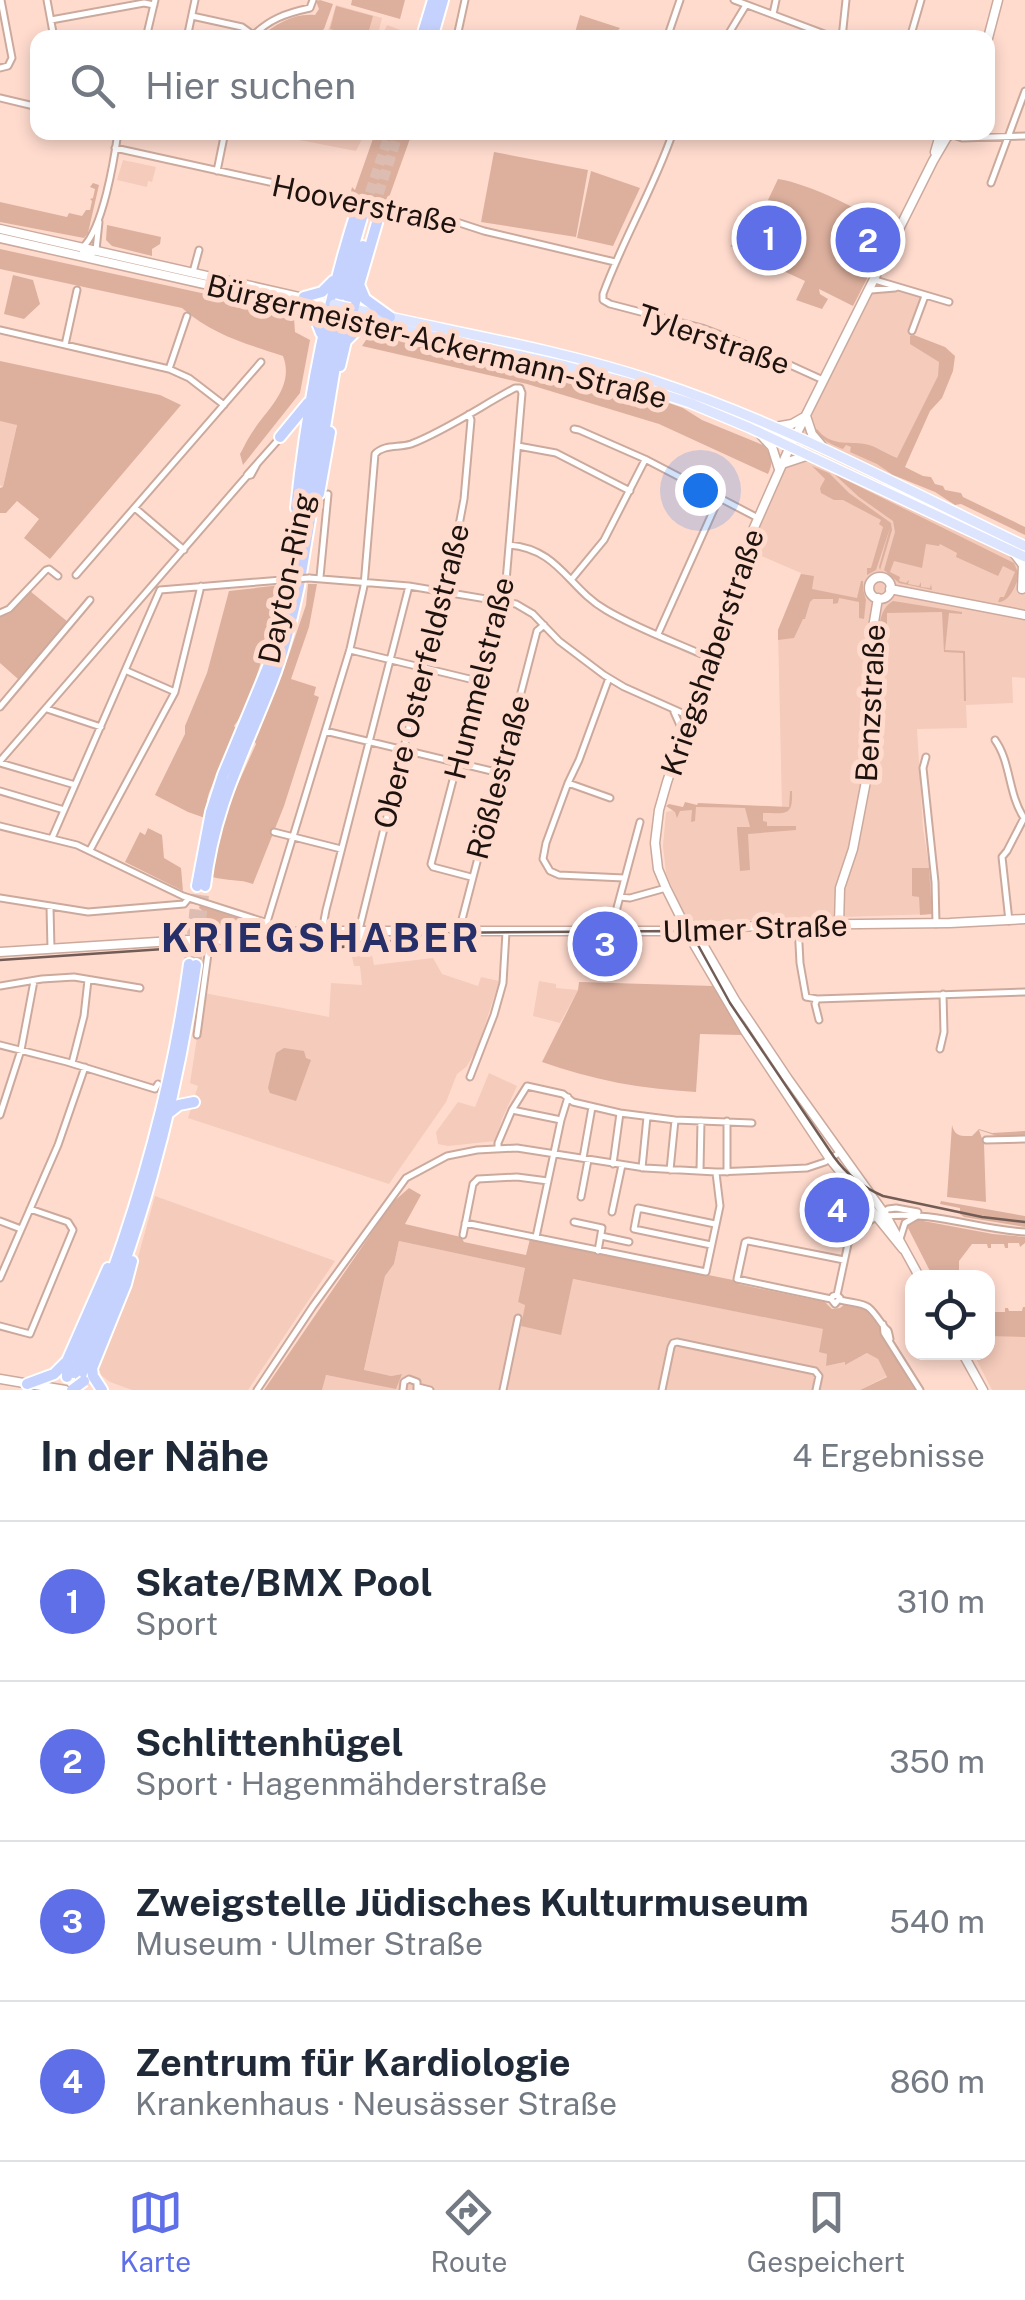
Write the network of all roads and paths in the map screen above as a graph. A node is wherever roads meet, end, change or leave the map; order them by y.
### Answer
1 (2, 0) edge
2 (47, 0) edge
3 (196, 0) edge
4 (433, 0) edge
5 (442, 0) edge
6 (465, 0) edge
7 (680, 0) edge
8 (734, 0) edge
9 (776, 0) edge
10 (846, 0) edge
11 (921, 0) edge
12 (998, 0) edge
13 (154, 2) edge
14 (312, 4) edge
15 (746, 5) junction
16 (773, 14) junction
17 (192, 16) junction
18 (50, 20) junction
19 (3, 28) edge
20 (52, 30) edge
21 (148, 30) edge
22 (189, 30) edge
23 (245, 30) edge
24 (260, 30) edge
25 (429, 30) edge
26 (430, 30) edge
27 (458, 30) edge
28 (670, 30) edge
29 (731, 30) edge
30 (816, 30) edge
31 (840, 30) edge
32 (912, 30) edge
33 (990, 30) edge
34 (0, 68) edge
35 (1025, 91) edge
36 (0, 98) edge
37 (30, 104) edge
38 (1025, 136) edge
39 (995, 137) edge
40 (1007, 137) junction
41 (116, 140) edge
42 (223, 140) edge
43 (670, 140) edge
44 (946, 140) edge
45 (115, 148) junction
46 (217, 171) junction
47 (991, 183) dead end
48 (370, 206) junction
49 (99, 219) junction
50 (0, 229) edge
51 (0, 238) edge
52 (84, 247) junction
53 (52, 250) junction
54 (96, 250) junction
55 (199, 250) dead end
56 (615, 262) junction
57 (193, 272) junction
58 (336, 276) junction
59 (874, 280) junction
60 (360, 281) junction
61 (893, 287) junction
62 (77, 290) dead end
63 (869, 290) junction
64 (925, 295) junction
65 (303, 302) junction
66 (949, 302) dead end
67 (341, 310) junction
68 (188, 316) dead end
69 (385, 320) junction
70 (0, 330) edge
71 (912, 331) dead end
72 (345, 342) junction
73 (322, 343) junction
74 (65, 345) junction
75 (261, 362) dead end
76 (168, 369) junction
77 (824, 380) junction
78 (310, 400) junction
79 (224, 404) junction
80 (469, 413) junction
81 (806, 416) junction
82 (775, 427) junction
83 (574, 429) dead end
84 (757, 431) junction
85 (280, 436) junction
86 (793, 441) junction
87 (304, 446) junction
88 (518, 446) junction
89 (826, 451) junction
90 (809, 455) junction
91 (645, 460) junction
92 (780, 466) junction
93 (630, 491) junction
94 (328, 494) dead end
95 (719, 498) junction
96 (135, 508) junction
97 (758, 518) junction
98 (510, 545) junction
99 (1025, 546) edge
100 (184, 550) junction
101 (1010, 550) junction
102 (304, 553) junction
103 (1025, 557) edge
104 (76, 575) dead end
105 (58, 576) dead end
106 (320, 577) junction
107 (571, 580) junction
108 (365, 581) junction
109 (286, 582) junction
110 (154, 585) junction
111 (201, 586) junction
112 (409, 586) junction
113 (1024, 586) edge
114 (890, 589) junction
115 (160, 590) junction
116 (442, 591) junction
117 (878, 598) junction
118 (90, 600) dead end
119 (501, 600) junction
120 (1012, 611) junction
121 (0, 613) edge
122 (1025, 615) edge
123 (544, 625) junction
124 (658, 634) junction
125 (350, 650) junction
126 (708, 657) junction
127 (390, 659) junction
128 (424, 667) junction
129 (126, 670) junction
130 (609, 678) junction
131 (478, 682) junction
132 (174, 692) junction
133 (0, 707) edge
134 (46, 708) junction
135 (673, 710) junction
136 (688, 716) junction
137 (101, 727) junction
138 (325, 730) junction
139 (683, 732) junction
140 (995, 740) dead end
141 (369, 742) junction
142 (403, 749) junction
143 (926, 757) dead end
144 (1, 759) edge
145 (457, 762) junction
146 (500, 773) junction
147 (568, 783) junction
148 (75, 785) junction
149 (0, 792) edge
150 (610, 798) dead end
151 (64, 810) junction
152 (1024, 817) edge
153 (640, 822) dead end
154 (0, 826) edge
155 (274, 832) dead end
156 (292, 836) junction
157 (52, 838) junction
158 (341, 849) junction
159 (90, 850) junction
160 (471, 877) junction
161 (624, 878) junction
162 (666, 888) junction
163 (619, 897) junction
164 (0, 898) edge
165 (189, 898) junction
166 (50, 907) junction
167 (1025, 919) edge
168 (1010, 920) junction
169 (267, 922) junction
170 (839, 924) junction
171 (936, 924) junction
172 (798, 925) junction
173 (322, 930) junction
174 (688, 930) junction
175 (459, 932) junction
176 (506, 932) junction
177 (611, 932) junction
178 (359, 934) junction
179 (282, 938) junction
180 (210, 939) junction
181 (51, 949) junction
182 (0, 952) edge
183 (34, 980) junction
184 (88, 980) junction
185 (0, 986) edge
186 (140, 988) dead end
187 (1025, 992) edge
188 (943, 994) junction
189 (816, 999) junction
190 (819, 1020) dead end
191 (197, 1035) dead end
192 (0, 1045) edge
193 (21, 1050) junction
194 (940, 1050) dead end
195 (72, 1064) junction
196 (85, 1068) junction
197 (470, 1077) dead end
198 (158, 1084) dead end
199 (175, 1088) junction
200 (568, 1098) junction
201 (592, 1107) junction
202 (512, 1110) junction
203 (170, 1112) junction
204 (620, 1113) junction
205 (0, 1115) edge
206 (647, 1118) junction
207 (561, 1120) junction
208 (675, 1120) junction
209 (702, 1121) junction
210 (727, 1121) junction
211 (752, 1123) dead end
212 (986, 1140) dead end
213 (1025, 1140) edge
214 (498, 1148) junction
215 (839, 1153) junction
216 (554, 1154) junction
217 (586, 1159) junction
218 (830, 1160) junction
219 (613, 1164) junction
220 (622, 1165) junction
221 (642, 1168) junction
222 (670, 1170) junction
223 (700, 1171) junction
224 (716, 1172) junction
225 (727, 1172) junction
226 (548, 1181) junction
227 (581, 1197) dead end
228 (30, 1209) junction
229 (612, 1212) dead end
230 (882, 1215) junction
231 (920, 1215) junction
232 (928, 1215) junction
233 (136, 1219) junction
234 (0, 1221) edge
235 (574, 1222) dead end
236 (466, 1223) junction
237 (716, 1224) junction
238 (21, 1228) junction
239 (1025, 1232) edge
240 (463, 1235) dead end
241 (601, 1236) junction
242 (536, 1237) junction
243 (630, 1242) dead end
244 (901, 1244) junction
245 (712, 1245) junction
246 (598, 1251) junction
247 (844, 1260) junction
248 (916, 1270) edge
249 (0, 1278) edge
250 (836, 1298) junction
251 (518, 1318) dead end
252 (0, 1326) edge
253 (966, 1360) edge
254 (67, 1361) junction
255 (92, 1368) junction
256 (0, 1379) edge
257 (71, 1384) edge
258 (30, 1387) edge
259 (418, 1389) edge
260 (102, 1390) edge
261 (257, 1390) edge
262 (403, 1390) edge
263 (430, 1390) edge
264 (503, 1390) edge
265 (662, 1390) edge
266 (816, 1390) edge
267 (920, 1390) edge
268 (983, 1390) edge

1 - 19 street
2 - 18 street
3 - 17 street
4 - 25 highway
5 - 26 highway
6 - 27 street
7 - 28 street
8 - 15 street
9 - 16 street
10 - 31 street
11 - 32 street
12 - 33 street
13 - 18 street
13 - 21 street
14 - 24 street
15 - 16 street
15 - 29 street
16 - 30 street
17 - 22 street
17 - 23 street
18 - 20 street
19 - 34 street
35 - 40 street
36 - 37 street
38 - 40 street
39 - 40 street
40 - 47 street
41 - 45 street
42 - 46 street
43 - 56 street
44 - 59 street, Kriegshaberstraße
45 - 46 street, Hooverstraße
45 - 49 street
46 - 48 street, Hooverstraße
48 - 56 street, Hooverstraße
48 - 58 highway
48 - 60 highway
48 - 67 highway, Dayton-Ring
49 - 52 street
49 - 54 street
50 - 52 street, Bürgermeister-Ackermann-Straße
51 - 53 street, Bürgermeister-Ackermann-Straße
52 - 54 street, Bürgermeister-Ackermann-Straße
53 - 54 street
53 - 65 street, Bürgermeister-Ackermann-Straße
54 - 57 street, Bürgermeister-Ackermann-Straße
55 - 57 street
56 - 77 street, Tylerstraße
57 - 65 street, Bürgermeister-Ackermann-Straße
58 - 65 highway
58 - 67 highway
59 - 61 street
59 - 63 street, Kriegshaberstraße
60 - 67 highway
60 - 69 highway
61 - 63 street
61 - 64 street
62 - 74 street
63 - 77 street, Kriegshaberstraße
64 - 66 street
64 - 71 street
65 - 67 street, Bürgermeister-Ackermann-Straße
65 - 73 highway
67 - 69 main road, Bürgermeister-Ackermann-Straße
67 - 72 highway
67 - 73 highway
67 - 102 highway, Dayton-Ring
67 - 109 highway, Dayton-Ring
68 - 76 street
69 - 72 highway
69 - 82 main road, Bürgermeister-Ackermann-Straße
69 - 84 main road, Bürgermeister-Ackermann-Straße
70 - 74 street
72 - 102 highway
73 - 78 highway
74 - 76 street
75 - 79 street
76 - 79 street
77 - 81 street, Kriegshaberstraße
78 - 85 highway
78 - 87 highway
79 - 96 street
80 - 88 street, Hummelstraße
80 - 108 street
80 - 116 street, Obere Osterfeldstraße
81 - 82 street
81 - 86 street, Kriegshaberstraße
81 - 89 street
82 - 86 main road, Bürgermeister-Ackermann-Straße
83 - 91 street
84 - 86 main road, Bürgermeister-Ackermann-Straße
84 - 92 street
85 - 87 highway
85 - 100 street
86 - 89 main road, Bürgermeister-Ackermann-Straße
86 - 90 main road, Bürgermeister-Ackermann-Straße
86 - 92 street, Kriegshaberstraße
87 - 109 highway
88 - 93 street
88 - 98 street, Hummelstraße
89 - 99 main road, Bürgermeister-Ackermann-Straße
90 - 92 street
90 - 101 main road, Bürgermeister-Ackermann-Straße
91 - 93 street
91 - 95 street
92 - 97 street, Kriegshaberstraße
93 - 107 street
94 - 106 street
95 - 97 street
95 - 124 street
96 - 100 street
96 - 104 street
97 - 126 street, Kriegshaberstraße
98 - 107 street
98 - 119 street, Hummelstraße
100 - 110 street
101 - 103 main road, Bürgermeister-Ackermann-Straße
101 - 113 street
102 - 109 highway, Dayton-Ring
105 - 121 street
106 - 108 street
106 - 109 street, bridge
107 - 124 street
108 - 112 street
108 - 125 street
109 - 111 street
110 - 115 street
110 - 134 street
111 - 115 street
111 - 132 street
112 - 116 street
112 - 127 street
113 - 120 street
114 - 117 street, Benzstraße
114 - 117 street, Benzstraße
114 - 120 street, Benzstraße
115 - 129 street
116 - 119 street
116 - 128 street, Obere Osterfeldstraße
117 - 170 street, Benzstraße
118 - 133 street
119 - 123 street
119 - 131 street, Hummelstraße
120 - 122 street, Benzstraße
123 - 130 street
123 - 146 street, Rößlestraße
124 - 126 street
125 - 127 street
125 - 138 street
126 - 136 street, Kriegshaberstraße
127 - 128 street
127 - 141 street
128 - 131 street
128 - 142 street, Obere Osterfeldstraße
129 - 132 street
129 - 137 street
130 - 135 street
130 - 147 street
131 - 145 street, Hummelstraße
132 - 159 street
134 - 137 street
134 - 144 street
135 - 136 street
135 - 139 street
136 - 139 street, Kriegshaberstraße
137 - 148 street
138 - 141 street
138 - 156 street
139 - 162 street, Kriegshaberstraße
140 - 152 street
141 - 142 street
141 - 158 street
142 - 145 street
142 - 178 street, Obere Osterfeldstraße
143 - 171 street
144 - 148 street
145 - 146 street
145 - 160 street, Hummelstraße
146 - 160 street, Rößlestraße
147 - 150 street
147 - 161 street
148 - 151 street
149 - 151 street
151 - 157 street
152 - 168 street
153 - 161 street
154 - 157 street
155 - 156 street
156 - 158 street
156 - 169 street
157 - 159 street
158 - 173 street
159 - 165 street
160 - 175 street, Rößlestraße
161 - 163 street
162 - 163 street
162 - 174 street, Kriegshaberstraße
163 - 177 street
164 - 166 street
165 - 166 street
165 - 169 street
166 - 181 street
167 - 168 street, Ulmer Straße
168 - 171 street, Ulmer Straße
169 - 179 street
170 - 171 street, Ulmer Straße
170 - 172 street, Ulmer Straße
172 - 174 street, Ulmer Straße
172 - 189 street
173 - 178 street, Ulmer Straße
173 - 179 street, Ulmer Straße
174 - 177 street, Ulmer Straße
174 - 215 street
174 - 218 street
175 - 176 street, Ulmer Straße
175 - 178 street, Ulmer Straße
176 - 177 street, Ulmer Straße
176 - 197 street
178 - 179 street, Ulmer Straße
179 - 180 street, Ulmer Straße
180 - 181 street, Ulmer Straße
180 - 191 street
181 - 182 street, Ulmer Straße
183 - 184 street
183 - 185 street
183 - 193 street
184 - 186 street
184 - 195 street
187 - 188 street
188 - 189 street
188 - 194 street
189 - 190 street
192 - 193 street
193 - 195 street
193 - 205 street
195 - 196 street
196 - 198 street
196 - 228 street
199 - 203 highway
199 - 203 highway
199 - 233 highway
200 - 201 street
200 - 202 street
200 - 207 street
201 - 204 street
201 - 217 street
202 - 207 street
202 - 214 street
203 - 233 highway
204 - 206 street
204 - 219 street
206 - 208 street
206 - 221 street
207 - 216 street
208 - 209 street
208 - 222 street
209 - 210 street
209 - 223 street
210 - 211 street
210 - 225 street
212 - 213 street
214 - 216 street
214 - 261 street
215 - 218 street
215 - 230 street
216 - 217 street
216 - 226 street
217 - 219 street
217 - 227 street
218 - 225 street
218 - 230 street
219 - 220 street
220 - 221 street
220 - 229 street
221 - 222 street
222 - 223 street
223 - 224 street
224 - 225 street
224 - 237 street
226 - 236 street
226 - 242 street
228 - 238 street
228 - 252 street
230 - 231 street
230 - 232 street
230 - 244 street
230 - 247 street
231 - 232 street
231 - 244 street
232 - 239 street
233 - 254 highway
233 - 255 highway
233 - 257 highway
234 - 238 street
235 - 241 street
236 - 240 street
236 - 242 street
237 - 245 street
237 - 245 street
238 - 249 street
241 - 243 street
241 - 246 street
242 - 246 street
244 - 248 street
245 - 246 street
247 - 250 street
247 - 250 street
250 - 267 street
251 - 264 street
253 - 268 street
254 - 257 highway
254 - 258 highway
255 - 257 highway
255 - 260 highway
256 - 258 street
257 - 258 street
259 - 262 street
259 - 263 street
265 - 266 street

